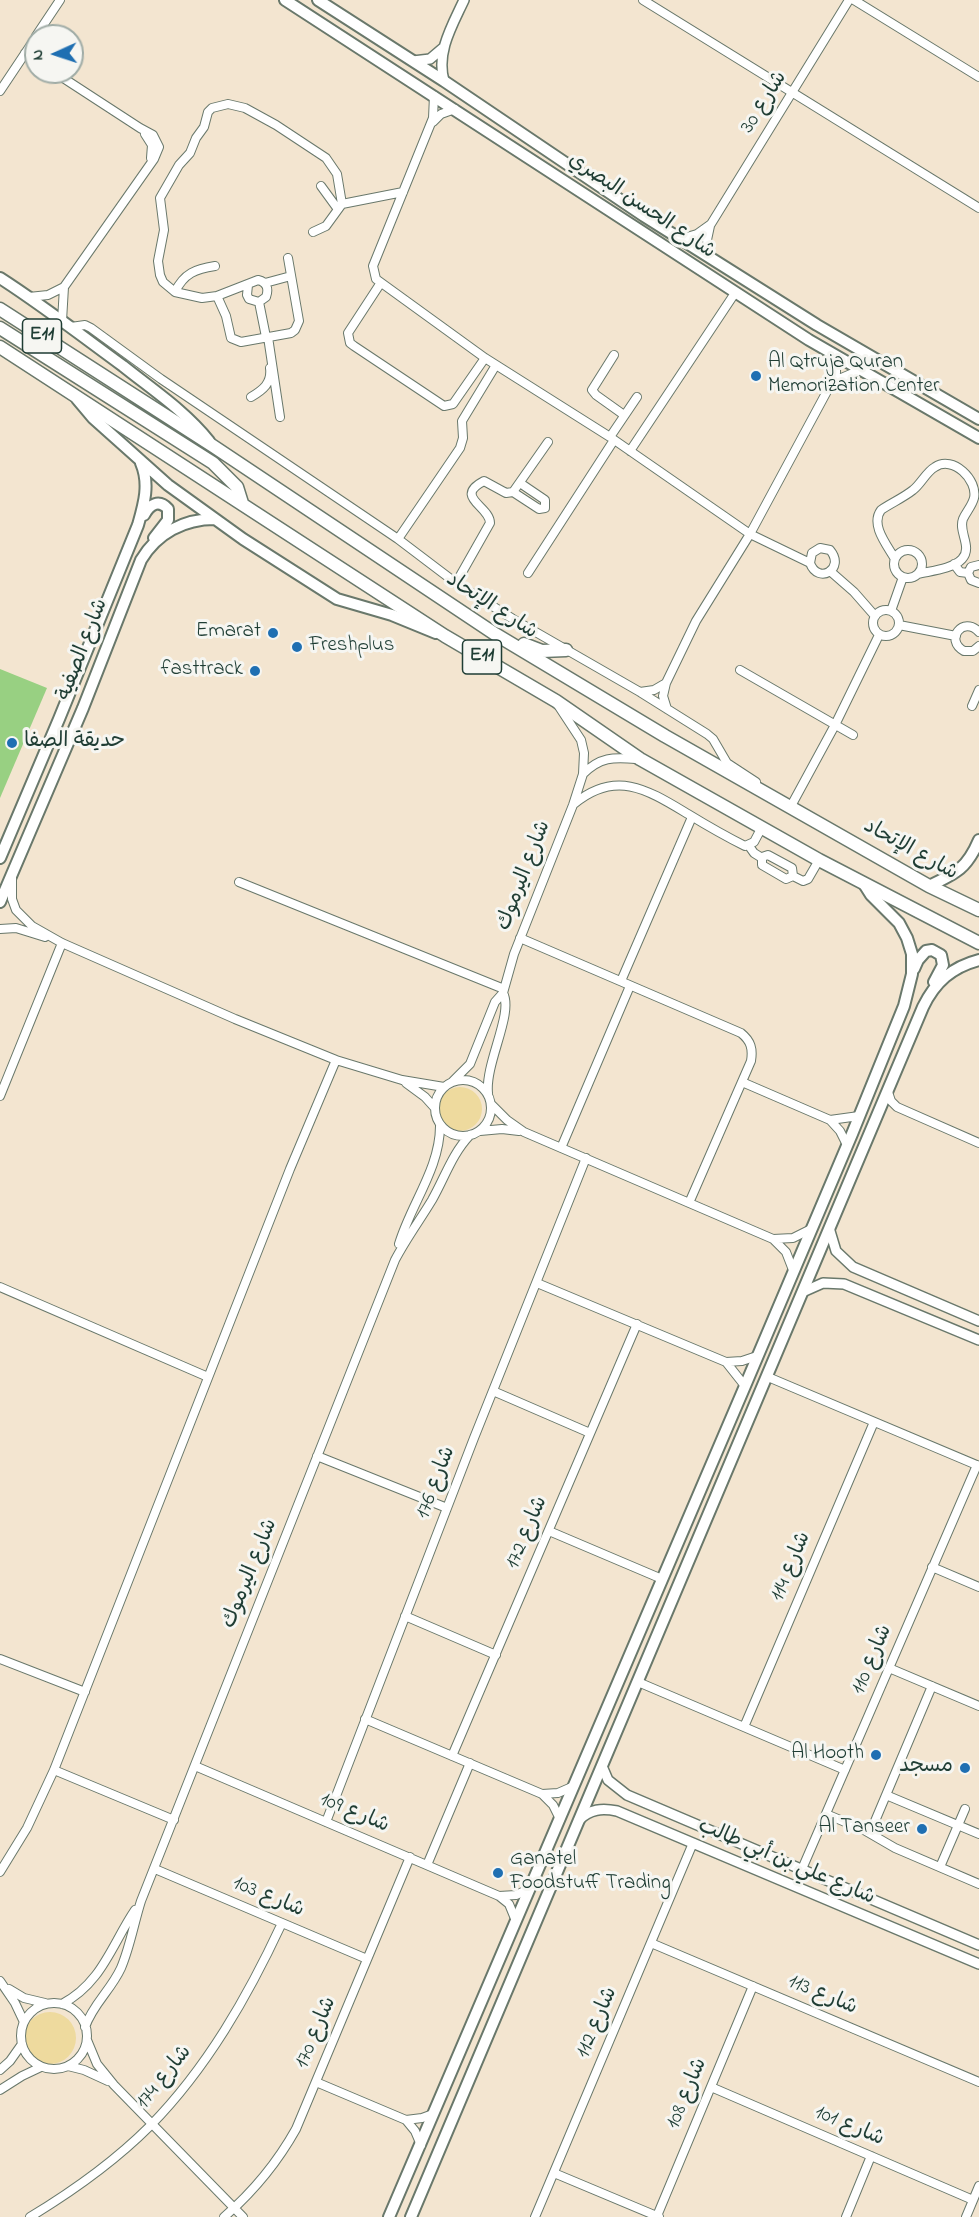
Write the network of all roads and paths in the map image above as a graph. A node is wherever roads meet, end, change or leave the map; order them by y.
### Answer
1 (60, 0) edge
2 (285, 0) edge
3 (318, 0) edge
4 (464, 0) edge
5 (643, 0) edge
6 (849, 0) edge
7 (854, 0) edge
8 (44, 24) edge
9 (443, 48) junction
10 (24, 55) edge
11 (413, 61) junction
12 (979, 77) edge
13 (444, 81) junction
14 (72, 84) edge
15 (0, 91) edge
16 (792, 92) junction
17 (434, 96) junction
18 (455, 109) junction
19 (430, 125) junction
20 (569, 183) junction
21 (321, 186) dead end
22 (606, 189) junction
23 (403, 192) junction
24 (340, 206) junction
25 (979, 208) edge
26 (611, 212) junction
27 (644, 216) junction
28 (711, 224) junction
29 (313, 232) dead end
30 (680, 239) junction
31 (709, 257) junction
32 (288, 258) dead end
33 (215, 266) dead end
34 (291, 276) junction
35 (0, 278) edge
36 (265, 283) junction
37 (380, 284) junction
38 (248, 285) junction
39 (64, 287) junction
40 (175, 291) junction
41 (735, 293) junction
42 (217, 296) junction
43 (29, 297) junction
44 (259, 302) junction
45 (0, 309) edge
46 (67, 324) junction
47 (0, 328) edge
48 (266, 337) junction
49 (0, 347) edge
50 (614, 355) dead end
51 (836, 356) junction
52 (485, 358) junction
53 (496, 365) junction
54 (860, 370) junction
55 (273, 379) junction
56 (832, 382) junction
57 (75, 397) junction
58 (251, 397) dead end
59 (637, 397) dead end
60 (624, 415) junction
61 (280, 417) dead end
62 (979, 419) edge
63 (612, 438) junction
64 (979, 438) edge
65 (548, 442) dead end
66 (213, 446) junction
67 (630, 451) junction
68 (138, 458) junction
69 (520, 483) junction
70 (513, 492) junction
71 (242, 502) junction
72 (975, 506) edge
73 (215, 519) junction
74 (138, 525) junction
75 (750, 534) junction
76 (398, 539) junction
77 (148, 548) junction
78 (895, 558) junction
79 (810, 563) junction
80 (954, 564) junction
81 (979, 565) edge
82 (830, 571) junction
83 (528, 573) dead end
84 (968, 573) junction
85 (918, 574) junction
86 (903, 577) junction
87 (456, 583) junction
88 (979, 583) edge
89 (891, 611) junction
90 (875, 616) junction
91 (899, 625) junction
92 (979, 632) edge
93 (495, 634) junction
94 (879, 635) junction
95 (445, 636) junction
96 (956, 636) junction
97 (566, 650) junction
98 (978, 650) edge
99 (740, 670) dead end
100 (666, 683) junction
101 (979, 690) edge
102 (640, 692) junction
103 (556, 701) junction
104 (972, 706) dead end
105 (667, 709) junction
106 (835, 725) junction
107 (853, 735) dead end
108 (640, 759) junction
109 (583, 774) junction
110 (764, 792) junction
111 (573, 805) junction
112 (791, 806) junction
113 (692, 817) junction
114 (762, 827) junction
115 (979, 840) edge
116 (749, 846) junction
117 (0, 858) edge
118 (762, 858) junction
119 (819, 860) junction
120 (13, 874) junction
121 (793, 876) junction
122 (862, 881) junction
123 (239, 882) dead end
124 (929, 886) junction
125 (0, 902) edge
126 (979, 910) edge
127 (0, 929) edge
128 (520, 938) junction
129 (58, 941) junction
130 (979, 943) edge
131 (979, 960) edge
132 (912, 974) junction
133 (621, 981) junction
134 (630, 986) junction
135 (503, 991) junction
136 (931, 991) junction
137 (336, 1060) junction
138 (402, 1080) junction
139 (453, 1081) junction
140 (742, 1082) junction
141 (444, 1087) junction
142 (888, 1092) junction
143 (0, 1096) edge
144 (489, 1099) junction
145 (434, 1107) junction
146 (897, 1107) junction
147 (880, 1111) junction
148 (859, 1116) junction
149 (830, 1120) junction
150 (440, 1126) junction
151 (479, 1131) junction
152 (524, 1132) junction
153 (470, 1135) junction
154 (979, 1143) edge
155 (847, 1145) junction
156 (561, 1148) junction
157 (585, 1158) junction
158 (689, 1203) junction
159 (811, 1229) junction
160 (830, 1231) junction
161 (773, 1239) junction
162 (395, 1260) junction
163 (793, 1270) junction
164 (872, 1276) junction
165 (537, 1283) junction
166 (0, 1287) edge
167 (805, 1291) junction
168 (864, 1292) junction
169 (979, 1321) edge
170 (637, 1324) junction
171 (979, 1340) edge
172 (757, 1356) junction
173 (726, 1362) junction
174 (208, 1377) junction
175 (768, 1377) junction
176 (745, 1386) junction
177 (493, 1391) junction
178 (761, 1393) junction
179 (874, 1422) junction
180 (590, 1432) junction
181 (317, 1456) junction
182 (978, 1466) edge
183 (447, 1508) junction
184 (549, 1530) junction
185 (932, 1567) junction
186 (662, 1579) junction
187 (979, 1587) edge
188 (405, 1616) junction
189 (633, 1648) junction
190 (496, 1655) junction
191 (649, 1655) junction
192 (0, 1659) edge
193 (889, 1668) junction
194 (638, 1682) junction
195 (932, 1686) junction
196 (85, 1692) junction
197 (979, 1706) edge
198 (365, 1719) junction
199 (744, 1727) junction
200 (452, 1756) junction
201 (470, 1763) junction
202 (195, 1766) junction
203 (602, 1766) junction
204 (54, 1770) junction
205 (845, 1770) junction
206 (574, 1786) junction
207 (542, 1794) junction
208 (886, 1795) junction
209 (965, 1809) dead end
210 (667, 1812) junction
211 (826, 1814) junction
212 (560, 1819) junction
213 (174, 1820) junction
214 (579, 1820) junction
215 (326, 1821) junction
216 (958, 1825) junction
217 (658, 1828) junction
218 (870, 1833) junction
219 (979, 1834) edge
220 (693, 1843) junction
221 (410, 1857) junction
222 (427, 1865) junction
223 (940, 1867) junction
224 (154, 1869) junction
225 (802, 1869) junction
226 (0, 1872) edge
227 (979, 1884) edge
228 (531, 1888) junction
229 (499, 1896) junction
230 (525, 1900) junction
231 (141, 1901) junction
232 (542, 1908) junction
233 (909, 1915) junction
234 (516, 1922) junction
235 (282, 1923) junction
236 (937, 1926) junction
237 (902, 1931) junction
238 (651, 1943) junction
239 (928, 1943) junction
240 (979, 1945) edge
241 (367, 1959) junction
242 (979, 1964) edge
243 (2, 1983) edge
244 (753, 1986) junction
245 (47, 2004) junction
246 (62, 2004) junction
247 (24, 2022) junction
248 (86, 2027) junction
249 (87, 2040) junction
250 (22, 2044) junction
251 (68, 2066) junction
252 (42, 2067) junction
253 (0, 2070) edge
254 (316, 2082) junction
255 (979, 2082) edge
256 (114, 2085) junction
257 (711, 2087) junction
258 (0, 2090) edge
259 (435, 2114) junction
260 (406, 2120) junction
261 (152, 2124) junction
262 (421, 2145) junction
263 (871, 2156) junction
264 (554, 2173) junction
265 (979, 2186) edge
266 (973, 2200) junction
267 (234, 2208) junction
268 (30, 2217) edge
269 (225, 2217) edge
270 (243, 2217) edge
271 (389, 2217) edge
272 (411, 2217) edge
273 (535, 2217) edge
274 (658, 2217) edge
275 (846, 2217) edge
276 (966, 2217) edge

1 - 8 street
2 - 17 main road, شارع الحسن البصري
3 - 11 main road, شارع الحسن البصري
4 - 9 street
5 - 16 street
6 - 16 street, شارع 30
7 - 12 street
9 - 11 street
9 - 13 street
10 - 15 street
11 - 13 main road, شارع الحسن البصري
13 - 22 main road, شارع الحسن البصري
14 - 39 street
16 - 25 street
16 - 28 street, شارع 30
17 - 18 main road, شارع الحسن البصري
17 - 19 street
18 - 19 street
18 - 20 main road, شارع الحسن البصري
19 - 23 street
20 - 22 main road
20 - 26 main road, شارع الحسن البصري
21 - 24 street
22 - 27 main road, شارع الحسن البصري
23 - 24 street
23 - 37 street
24 - 29 street
24 - 40 street
26 - 27 main road
26 - 41 main road, شارع الحسن البصري
27 - 30 main road, شارع الحسن البصري
28 - 30 street
28 - 31 street, شارع 30
30 - 31 main road, شارع الحسن البصري
31 - 62 main road, شارع الحسن البصري
32 - 34 street
33 - 40 street
34 - 36 street
34 - 48 street
35 - 43 main road
36 - 38 street
36 - 44 street
37 - 52 street
37 - 52 street
38 - 42 street
38 - 44 street
39 - 43 street
39 - 46 street
40 - 42 street
41 - 51 main road, شارع الحسن البصري
41 - 67 street
42 - 48 street
43 - 46 main road
44 - 48 street
45 - 66 highway, شارع الإتحاد / E11
46 - 66 main road
46 - 76 street
47 - 71 highway
48 - 55 street
49 - 57 highway, E11
50 - 60 street
51 - 54 main road, شارع الحسن البصري
51 - 56 street
52 - 53 street
53 - 63 street
53 - 76 street
54 - 56 street
54 - 64 main road, شارع الحسن البصري
55 - 58 street
55 - 61 street
56 - 75 street
57 - 68 main road
57 - 71 highway, E11
59 - 60 street
60 - 63 street
63 - 67 street
63 - 83 street
65 - 69 street
66 - 93 highway, شارع الإتحاد / E11
67 - 75 street
68 - 73 main road
68 - 74 main road, شارع الصفية
69 - 70 street
69 - 70 street
70 - 87 street
71 - 95 highway, E11
72 - 78 street
72 - 80 street
73 - 77 main road, شارع الصفية
73 - 95 main road
74 - 77 main road
74 - 117 main road, شارع الصفية
75 - 79 street
75 - 100 street
76 - 87 street
77 - 120 main road, شارع الصفية
78 - 85 street
78 - 86 street
79 - 82 street
79 - 82 street
80 - 84 street
80 - 85 street
81 - 84 street
82 - 90 street
84 - 88 street
85 - 86 street
86 - 89 street
87 - 97 street
89 - 90 street
89 - 91 street
90 - 94 street
91 - 94 street
91 - 96 street
92 - 96 street
93 - 97 highway
93 - 110 highway, شارع الإتحاد / E11
94 - 106 street
95 - 103 highway, E11
96 - 98 street
97 - 102 street
99 - 106 street
100 - 102 street
100 - 105 street
101 - 104 street
102 - 105 street
103 - 108 highway, E11
103 - 109 street, شارع اليرموك
105 - 110 street
106 - 107 street
106 - 112 street
108 - 109 street
108 - 114 highway, E11
109 - 111 street, شارع اليرموك
110 - 112 highway, شارع الإتحاد / E11
111 - 113 street
111 - 128 street, شارع اليرموك
112 - 124 highway, شارع الإتحاد / E11
113 - 116 street
113 - 133 street
114 - 116 street
114 - 119 highway, E11
115 - 124 main road
116 - 118 street
118 - 121 street
118 - 121 street
119 - 121 street
119 - 122 highway, E11
120 - 125 main road, شارع الصفية
120 - 129 street
122 - 130 highway, E11
122 - 132 main road
123 - 135 street
124 - 126 highway, شارع الإتحاد / E11
127 - 129 street
128 - 133 street
128 - 135 street, شارع اليرموك
129 - 137 street
129 - 143 street
131 - 136 main road
132 - 136 main road
132 - 148 main road
133 - 134 street
134 - 140 street
134 - 156 street
135 - 139 street, شارع اليرموك
135 - 144 street, شارع اليرموك
136 - 142 main road
137 - 138 street
137 - 174 street
138 - 141 street
138 - 145 street
139 - 141 street
139 - 144 street
140 - 149 street
140 - 158 street
141 - 145 street
142 - 146 street
142 - 147 main road
144 - 151 street
144 - 152 street
145 - 150 street
146 - 147 street
146 - 154 street
147 - 160 main road
148 - 149 street
148 - 155 main road
149 - 155 street
150 - 153 street
150 - 162 street, شارع اليرموك
151 - 152 street
151 - 153 street
152 - 156 street
153 - 162 street, شارع اليرموك
155 - 159 main road
156 - 157 street
157 - 158 street
157 - 165 street, شارع 176
158 - 161 street
159 - 161 street
159 - 163 main road
160 - 164 street
160 - 167 main road
161 - 163 street
162 - 181 street, شارع اليرموك
163 - 172 main road
164 - 168 street
164 - 169 street
165 - 170 street
165 - 177 street, شارع 176
166 - 174 street
167 - 168 street
167 - 175 main road
168 - 171 street
170 - 173 street
170 - 180 street, شارع 172
172 - 173 street
172 - 176 main road
173 - 176 street
174 - 196 street
175 - 178 main road
175 - 179 street
176 - 178 main road
176 - 186 main road
177 - 180 street
177 - 183 street, شارع 176
178 - 191 main road
179 - 182 street
179 - 199 street, شارع 114
180 - 184 street, شارع 172
181 - 183 street
181 - 202 street, شارع اليرموك
182 - 185 street, شارع 110
183 - 188 street, شارع 176
184 - 186 street
184 - 190 street, شارع 172
185 - 187 street
185 - 193 street, شارع 110
186 - 189 main road
188 - 190 street
188 - 198 street, شارع 176
189 - 191 main road
189 - 206 main road
190 - 200 street, شارع 172
191 - 194 main road
192 - 196 street
193 - 195 street
193 - 205 street, شارع 110
194 - 199 street
194 - 203 main road
195 - 197 street
195 - 208 street
196 - 204 street
198 - 200 street
198 - 215 street, شارع 176
199 - 205 street
200 - 201 street
201 - 207 street
201 - 222 street
202 - 213 street, شارع اليرموك
202 - 215 street, شارع 109
203 - 210 street, شارع علي بن أبي طالب
203 - 214 main road
204 - 213 street
204 - 226 street
205 - 211 street, شارع 110
206 - 207 street
206 - 212 main road
207 - 212 street
208 - 216 street
208 - 218 street
209 - 216 street
210 - 217 street
210 - 225 street, شارع علي بن أبي طالب
211 - 218 street
211 - 225 street, شارع 110
212 - 228 main road
213 - 224 street, شارع اليرموك
214 - 217 street, شارع علي بن أبي طالب
214 - 232 main road
215 - 221 street, شارع 109
216 - 219 street
216 - 223 street
217 - 220 street, شارع علي بن أبي طالب
218 - 223 street
220 - 237 street, شارع علي بن أبي طالب
220 - 238 street, شارع 112
221 - 222 street, شارع 109
221 - 241 street, شارع 170
222 - 229 street, شارع 109
223 - 227 street
224 - 231 street, شارع اليرموك
224 - 235 street, شارع 103
225 - 233 street, شارع علي بن أبي طالب
228 - 229 street
228 - 230 main road
229 - 234 street
230 - 232 main road
230 - 234 main road
231 - 246 street, شارع اليرموك
231 - 248 street, شارع اليرموك
232 - 272 main road
233 - 236 street, شارع علي بن أبي طالب
233 - 237 street
234 - 259 main road
235 - 241 street, شارع 103
235 - 261 street, شارع 174
236 - 239 street
236 - 240 street, شارع علي بن أبي طالب
237 - 239 street, شارع علي بن أبي طالب
238 - 244 street, شارع 113
238 - 264 street, شارع 112
239 - 242 street, شارع علي بن أبي طالب
241 - 254 street, شارع 170
243 - 245 street
243 - 247 street
244 - 255 street, شارع 113
244 - 257 street, شارع 108
245 - 246 street
245 - 247 street
246 - 248 street
247 - 250 street
248 - 249 street
249 - 251 street
249 - 256 street
250 - 252 street
250 - 253 street
251 - 252 street
251 - 256 street
252 - 258 street
254 - 260 street
254 - 267 street, شارع 170
256 - 261 street
257 - 263 street, شارع 101
257 - 274 street, شارع 108
259 - 260 street
259 - 262 main road
260 - 262 street
261 - 267 street
261 - 268 street, شارع 174
262 - 271 main road
263 - 266 street, شارع 101
263 - 275 street
264 - 273 street, شارع 112
264 - 274 street
265 - 266 street
266 - 276 street
267 - 269 street, شارع 170
267 - 270 street

